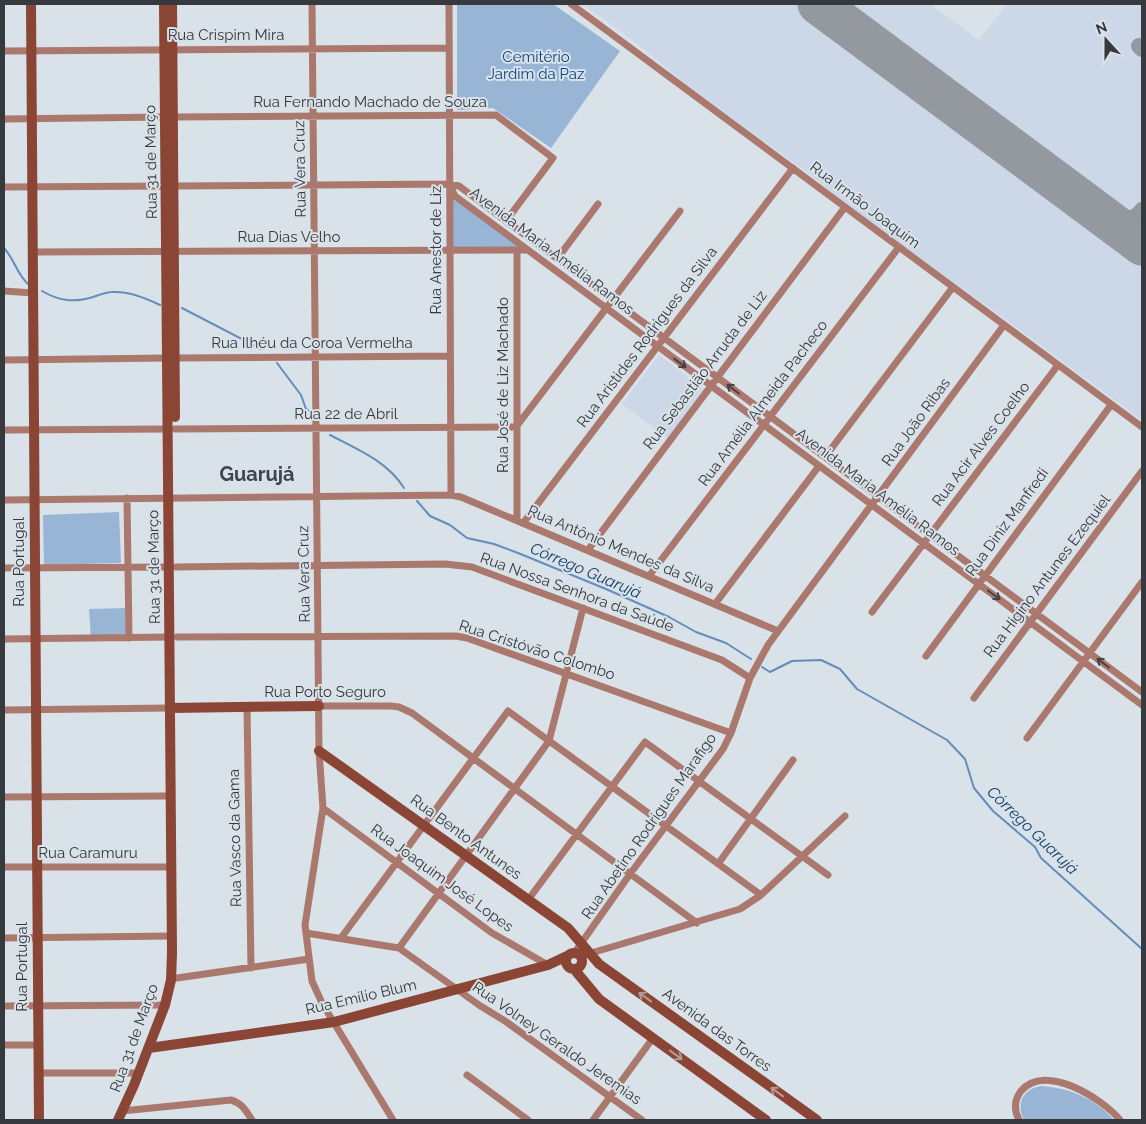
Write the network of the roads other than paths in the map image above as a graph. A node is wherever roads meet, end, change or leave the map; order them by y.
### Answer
1 (31, 4) edge
2 (164, 4) edge
3 (172, 4) edge
4 (312, 4) edge
5 (448, 4) edge
6 (570, 4) edge
7 (312, 48) junction
8 (449, 48) junction
9 (31, 50) junction
10 (168, 50) junction
11 (4, 51) edge
12 (449, 115) junction
13 (313, 116) junction
14 (169, 117) junction
15 (4, 118) edge
16 (31, 118) junction
17 (793, 168) junction
18 (449, 184) junction
19 (314, 185) junction
20 (170, 186) junction
21 (4, 187) edge
22 (32, 187) junction
23 (598, 204) dead end
24 (845, 207) junction
25 (680, 211) dead end
26 (506, 221) junction
27 (899, 247) junction
28 (450, 250) junction
29 (517, 250) junction
30 (528, 250) junction
31 (545, 250) junction
32 (314, 251) junction
33 (32, 252) junction
34 (170, 252) junction
35 (557, 259) junction
36 (953, 287) junction
37 (4, 290) edge
38 (33, 293) junction
39 (613, 300) junction
40 (606, 308) junction
41 (1004, 325) junction
42 (664, 338) junction
43 (658, 346) junction
44 (450, 356) junction
45 (315, 357) junction
46 (171, 358) junction
47 (33, 359) junction
48 (4, 360) edge
49 (1058, 365) junction
50 (717, 377) junction
51 (711, 386) junction
52 (1111, 405) junction
53 (770, 417) junction
54 (764, 425) junction
55 (516, 427) junction
56 (316, 428) junction
57 (450, 428) junction
58 (1142, 428) edge
59 (172, 429) junction
60 (4, 430) edge
61 (34, 430) junction
62 (825, 457) junction
63 (819, 466) junction
64 (1142, 471) edge
65 (451, 496) junction
66 (878, 496) junction
67 (317, 497) junction
68 (127, 498) junction
69 (172, 498) junction
70 (34, 499) junction
71 (4, 500) edge
72 (872, 505) junction
73 (521, 521) junction
74 (930, 535) junction
75 (924, 543) junction
76 (588, 550) junction
77 (317, 566) junction
78 (128, 567) junction
79 (173, 567) junction
80 (4, 568) edge
81 (34, 568) junction
82 (650, 576) junction
83 (985, 576) junction
84 (1142, 582) edge
85 (979, 584) junction
86 (715, 604) junction
87 (583, 608) junction
88 (872, 612) dead end
89 (1036, 614) junction
90 (1030, 622) junction
91 (778, 631) junction
92 (318, 636) junction
93 (173, 637) junction
94 (35, 638) junction
95 (129, 638) junction
96 (4, 639) edge
97 (1090, 653) junction
98 (926, 656) dead end
99 (1083, 662) junction
100 (566, 673) junction
101 (750, 678) junction
102 (1142, 693) edge
103 (974, 698) dead end
104 (1139, 703) edge
105 (319, 706) junction
106 (247, 707) junction
107 (174, 708) junction
108 (35, 709) junction
109 (4, 710) edge
110 (731, 732) junction
111 (1027, 738) dead end
112 (549, 741) junction
113 (319, 751) junction
114 (474, 758) junction
115 (793, 760) dead end
116 (699, 781) junction
117 (612, 786) junction
118 (515, 788) junction
119 (171, 796) junction
120 (4, 797) edge
121 (36, 797) junction
122 (323, 808) junction
123 (845, 816) dead end
124 (750, 818) junction
125 (424, 826) junction
126 (666, 826) junction
127 (576, 834) junction
128 (466, 856) junction
129 (802, 856) junction
130 (397, 862) junction
131 (718, 864) junction
132 (4, 867) edge
133 (36, 867) junction
134 (172, 867) junction
135 (630, 874) junction
136 (828, 875) dead end
137 (438, 893) junction
138 (761, 895) junction
139 (528, 900) junction
140 (697, 922) junction
141 (306, 932) junction
142 (172, 936) junction
143 (37, 937) junction
144 (4, 938) edge
145 (341, 938) junction
146 (582, 944) junction
147 (399, 948) junction
148 (309, 959) junction
149 (576, 959) junction
150 (548, 965) junction
151 (250, 968) junction
152 (177, 978) junction
153 (457, 989) junction
154 (165, 1005) junction
155 (4, 1006) edge
156 (37, 1006) junction
157 (334, 1022) junction
158 (653, 1038) junction
159 (4, 1045) edge
160 (38, 1045) junction
161 (152, 1047) junction
162 (38, 1073) junction
163 (139, 1073) junction
164 (467, 1075) dead end
165 (610, 1097) junction
166 (123, 1115) edge
167 (39, 1120) edge
168 (252, 1120) edge
169 (393, 1120) edge
170 (528, 1120) edge
171 (593, 1120) edge
172 (642, 1120) edge
173 (766, 1120) edge
174 (817, 1120) edge
175 (1018, 1120) edge
176 (1120, 1120) edge

1 - 9 main road, Rua Portugal
2 - 10 main road, Rua 31 de Março
3 - 10 main road, Rua 31 de Março
4 - 7 street, Rua Vera Cruz
5 - 8 street, Rua Anestor de Liz
6 - 17 street, Rua Irmão Joaquim
7 - 8 street, Rua Crispim Mira
7 - 10 street, Rua Crispim Mira
7 - 13 street, Rua Vera Cruz
8 - 12 street, Rua Anestor de Liz
9 - 10 street, Rua Crispim Mira
9 - 11 street, Rua Crispim Mira
9 - 16 main road, Rua Portugal
10 - 14 main road, Rua 31 de Março
12 - 13 street, Rua Fernando Machado de Souza
12 - 18 street, Rua Anestor de Liz
12 - 26 street, Rua Fernando Machado de Souza
13 - 14 street, Rua Fernando Machado de Souza
13 - 19 street, Rua Vera Cruz
14 - 16 street, Rua Fernando Machado de Souza
14 - 20 main road, Rua 31 de Março
15 - 16 street, Rua Fernando Machado de Souza
16 - 22 main road, Rua Portugal
17 - 24 street, Rua Irmão Joaquim
17 - 42 street, Rua Aristides Rodrigues da Silva
18 - 19 street
18 - 26 street, Avenida Maria Amélia Ramos
18 - 28 street, Rua Anestor de Liz
18 - 30 street, Avenida Maria Amélia Ramos
19 - 20 street
19 - 32 street, Rua Vera Cruz
20 - 22 street
20 - 34 main road, Rua 31 de Março
21 - 22 street
22 - 33 main road, Rua Portugal
23 - 35 street
24 - 27 street, Rua Irmão Joaquim
24 - 50 street, Rua Sebastião Arruda de Liz
25 - 39 street
26 - 31 street, Avenida Maria Amélia Ramos
27 - 36 street, Rua Irmão Joaquim
27 - 53 street, Rua Amélia Almeida Pacheco
28 - 29 street, Rua Dias Velho
28 - 32 street, Rua Dias Velho
28 - 44 street, Rua Anestor de Liz
29 - 30 street, Rua Dias Velho
29 - 55 street, Rua José de Liz Machado
30 - 31 street, Rua Dias Velho
30 - 40 street, Avenida Maria Amélia Ramos
31 - 35 street, Avenida Maria Amélia Ramos
32 - 34 street, Rua Dias Velho
32 - 45 street, Rua Vera Cruz
33 - 34 street, Rua Dias Velho
33 - 38 main road, Rua Portugal
34 - 46 main road, Rua 31 de Março
35 - 39 street, Avenida Maria Amélia Ramos
36 - 41 street, Rua Irmão Joaquim
36 - 62 street
37 - 38 street
38 - 47 main road, Rua Portugal
39 - 40 street
39 - 42 street, Avenida Maria Amélia Ramos
40 - 43 street, Avenida Maria Amélia Ramos
40 - 55 street
41 - 49 street, Rua Irmão Joaquim
41 - 66 street, Rua João Ribas
42 - 43 street, Rua Aristides Rodrigues da Silva
42 - 50 street, Avenida Maria Amélia Ramos
43 -> 51 street, Avenida Maria Amélia Ramos
43 - 73 street, Rua Aristides Rodrigues da Silva
44 - 45 street, Rua Ilhéu da Coroa Vermelha
44 - 57 street, Rua Anestor de Liz
45 - 46 street, Rua Ilhéu da Coroa Vermelha
45 - 56 street, Rua Vera Cruz
46 - 47 street, Rua Ilhéu da Coroa Vermelha
46 - 59 main road, Rua 31 de Março
47 - 48 street, Rua Ilhéu da Coroa Vermelha
47 - 61 main road, Rua Portugal
49 - 52 street, Rua Irmão Joaquim
49 - 74 street, Rua Acir Alves Coelho
50 - 51 street, Rua Sebastião Arruda de Liz
53 -> 50 street, Avenida Maria Amélia Ramos
51 - 54 street, Avenida Maria Amélia Ramos
51 - 76 street, Rua Sebastião Arruda de Liz
52 - 58 street, Rua Irmão Joaquim
52 - 83 street, Rua Diniz Manfredi
53 - 54 street, Rua Amélia Almeida Pacheco
53 - 62 street, Avenida Maria Amélia Ramos
54 - 63 street, Avenida Maria Amélia Ramos
54 - 82 street, Rua Amélia Almeida Pacheco
55 - 57 street, Rua 22 de Abril
55 - 73 street, Rua José de Liz Machado
56 - 57 street, Rua 22 de Abril
56 - 59 street, Rua 22 de Abril
56 - 67 street, Rua Vera Cruz
57 - 65 street, Rua Anestor de Liz
59 - 61 street, Rua 22 de Abril
59 - 69 main road, Rua 31 de Março
60 - 61 street, Rua 22 de Abril
61 - 70 main road, Rua Portugal
62 - 66 street, Avenida Maria Amélia Ramos
63 - 72 street, Avenida Maria Amélia Ramos
63 - 86 street
64 - 89 street, Rua Higino Antunes Ezequiel
65 - 67 street, Rua Antônio Mendes da Silva
65 - 73 street, Rua Antônio Mendes da Silva
66 - 72 street, Rua João Ribas
66 - 74 street, Avenida Maria Amélia Ramos
67 - 69 street, Rua Antônio Mendes da Silva
67 - 77 street, Rua Vera Cruz
68 - 69 street, Rua Antônio Mendes da Silva
68 - 70 street, Rua Antônio Mendes da Silva
68 - 78 street
69 - 79 main road, Rua 31 de Março
70 - 71 street, Rua Antônio Mendes da Silva
70 - 81 main road, Rua Portugal
72 - 75 street, Avenida Maria Amélia Ramos
72 - 91 street, Rua João Ribas
73 - 76 street, Rua Antônio Mendes da Silva
74 - 75 street, Rua Acir Alves Coelho
74 - 83 street, Avenida Maria Amélia Ramos
75 - 85 street, Avenida Maria Amélia Ramos
75 - 88 street, Rua Acir Alves Coelho
76 - 82 street, Rua Antônio Mendes da Silva
77 - 79 street, Rua Nossa Senhora da Saúde
77 - 87 street, Rua Nossa Senhora da Saúde
77 - 92 street, Rua Vera Cruz
78 - 79 street, Rua Nossa Senhora da Saúde
78 - 81 street, Rua Nossa Senhora da Saúde
78 - 95 street
79 - 93 main road, Rua 31 de Março
80 - 81 street, Rua Nossa Senhora da Saúde
81 - 94 main road, Rua Portugal
82 - 86 street, Rua Antônio Mendes da Silva
83 - 85 street, Rua Diniz Manfredi
83 - 89 street, Avenida Maria Amélia Ramos
84 - 97 street
85 -> 90 street, Avenida Maria Amélia Ramos
85 - 98 street, Rua Diniz Manfredi
86 - 91 street, Rua Antônio Mendes da Silva
87 - 100 street
87 - 101 street, Rua Nossa Senhora da Saúde
89 - 90 street, Rua Higino Antunes Ezequiel
89 - 97 street, Avenida Maria Amélia Ramos
90 - 99 street, Avenida Maria Amélia Ramos
90 - 103 street, Rua Higino Antunes Ezequiel
91 - 101 street, Rua Abetino Rodrigues Marafigo
92 - 93 street, Rua Cristóvão Colombo
92 - 100 street, Rua Cristóvão Colombo
92 - 105 street, Rua Vera Cruz
93 - 95 street, Rua Cristóvão Colombo
93 - 107 main road, Rua 31 de Março
94 - 95 street, Rua Cristóvão Colombo
94 - 96 street, Rua Cristóvão Colombo
94 - 108 main road, Rua Portugal
97 - 99 street
102 -> 97 street, Avenida Maria Amélia Ramos
99 - 104 street, Avenida Maria Amélia Ramos
99 - 111 street
100 - 110 street, Rua Cristóvão Colombo
100 - 112 street
101 - 110 street, Rua Abetino Rodrigues Marafigo
102 - 104 street
105 - 106 main road, Rua Porto Seguro
105 - 113 street, Rua Vera Cruz
105 - 114 street, Rua Porto Seguro
106 - 107 main road, Rua Porto Seguro
106 - 151 street, Rua Vasco da Gama
107 - 108 street, Rua Porto Seguro
107 - 119 main road, Rua 31 de Março
107 - 152 main road, Rua 31 de Março
108 - 109 street, Rua Porto Seguro
108 - 121 main road, Rua Portugal
110 - 116 street, Rua Abetino Rodrigues Marafigo
112 - 114 street
112 - 117 street
112 - 118 street
113 - 122 street, Rua Vera Cruz
113 - 125 main road, Rua Bento Antunes
114 - 118 street, Rua Porto Seguro
114 - 125 street
115 - 124 street
116 - 117 street
116 - 124 street
116 - 126 street, Rua Abetino Rodrigues Marafigo
117 - 126 street
117 - 127 street
118 - 127 street, Rua Porto Seguro
118 - 128 street
119 - 121 street
119 - 134 main road, Rua 31 de Março
120 - 121 street
121 - 133 main road, Rua Portugal
122 - 130 street, Rua Joaquim José Lopes
122 - 141 street, Rua Vera Cruz
123 - 129 street, Rua Emílio Blum
124 - 129 street
124 - 131 street
125 - 128 main road, Rua Bento Antunes
125 - 130 street
126 - 131 street
126 - 135 street, Rua Abetino Rodrigues Marafigo
127 - 135 street, Rua Porto Seguro
127 - 139 street
128 - 137 street
128 - 139 main road, Rua Bento Antunes
129 - 136 street
129 - 138 street, Rua Emílio Blum
130 - 137 street, Rua Joaquim José Lopes
130 - 145 street
131 - 138 street
132 - 133 street, Rua Caramuru
133 - 134 street, Rua Caramuru
133 - 143 main road, Rua Portugal
134 - 142 main road, Rua 31 de Março
135 - 140 street, Rua Porto Seguro
135 - 146 street, Rua Abetino Rodrigues Marafigo
137 - 147 street
137 - 150 street, Rua Joaquim José Lopes
138 - 140 street, Rua Emílio Blum
139 - 146 main road, Rua Bento Antunes
140 - 149 street, Rua Emílio Blum
141 - 145 street
141 - 148 street, Rua Vera Cruz
142 - 143 street
142 - 154 main road, Rua 31 de Março
143 - 144 street
143 - 156 main road, Rua Portugal
145 - 147 street
146 - 149 main road, Rua Bento Antunes
147 - 153 street, Rua Volney Geraldo Jeremias
148 - 151 street
148 - 157 street, Rua Vera Cruz
149 - 150 main road, Rua Emílio Blum
149 - 158 main road
174 -> 149 main road, Avenida das Torres
150 - 153 main road, Rua Emílio Blum
151 - 152 street
152 - 161 main road, Rua 31 de Março
153 - 157 main road, Rua Emílio Blum
153 - 165 street, Rua Volney Geraldo Jeremias
154 - 156 street
154 - 161 main road, Rua 31 de Março
155 - 156 street
156 - 160 main road, Rua Portugal
157 - 161 main road, Rua Emílio Blum
157 - 169 street, Rua Vera Cruz
158 - 165 street
158 -> 173 main road
159 - 160 street
160 - 162 main road, Rua Portugal
161 - 163 main road, Rua 31 de Março
161 - 166 main road, Rua 31 de Março
162 - 163 street
162 - 167 main road, Rua Portugal
163 - 166 main road, Rua 31 de Março
164 - 170 street
165 - 171 street
165 - 172 street, Rua Volney Geraldo Jeremias
166 - 168 street
175 - 176 street

